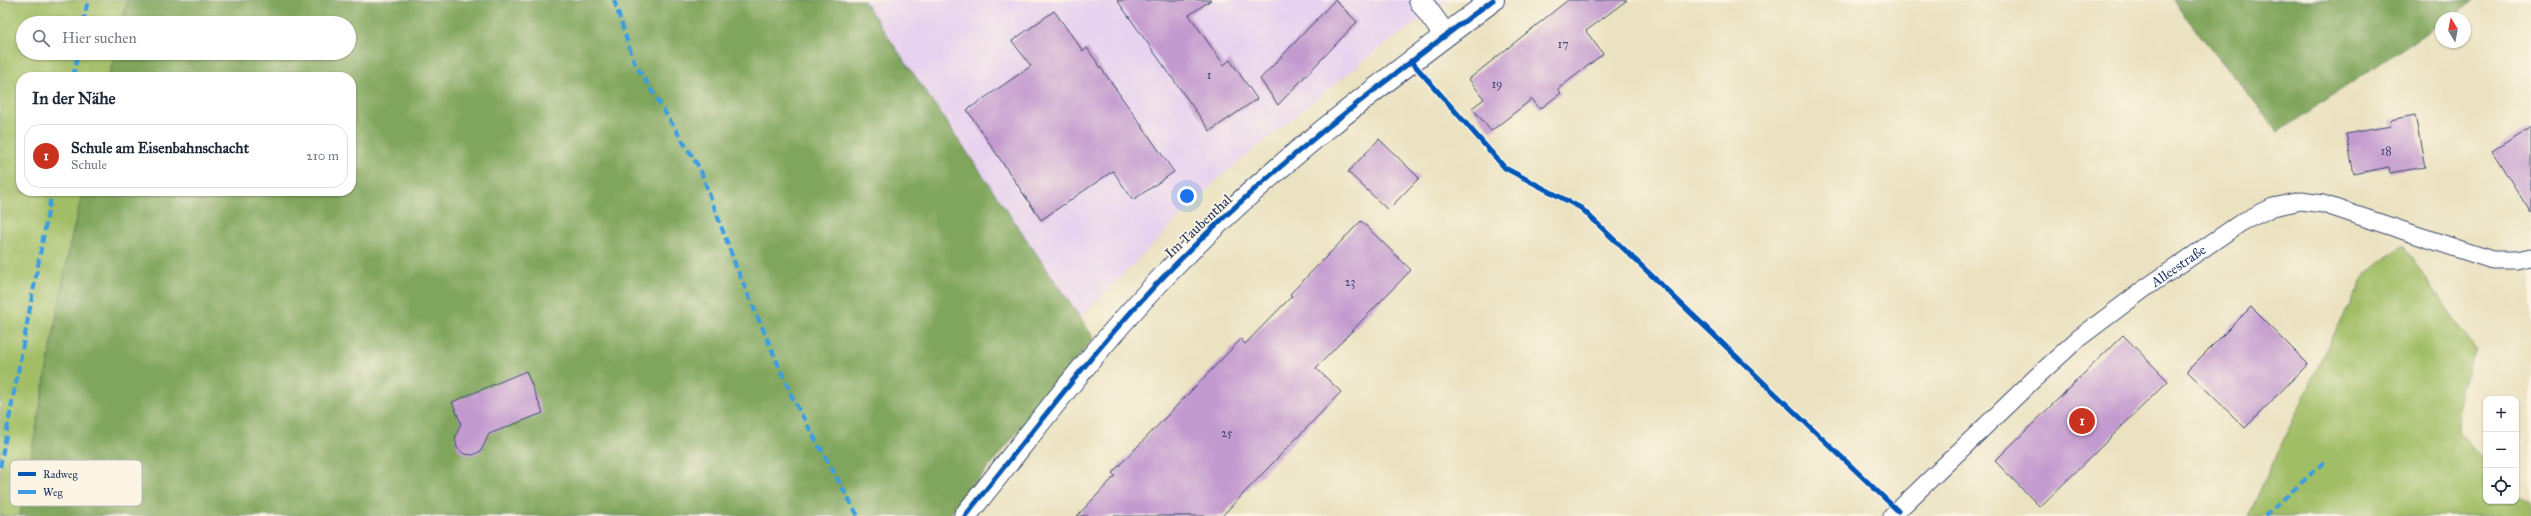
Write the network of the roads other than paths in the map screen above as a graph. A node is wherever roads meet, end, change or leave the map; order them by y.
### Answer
1 (1420, 0) edge
2 (1493, 0) edge
3 (1445, 36) junction
4 (2531, 257) edge
5 (965, 516) edge
6 (1892, 516) edge

1 - 3 street
2 - 3 street, Im Taubenthal
3 - 5 street, Im Taubenthal
4 - 6 lane, Alleestraße

